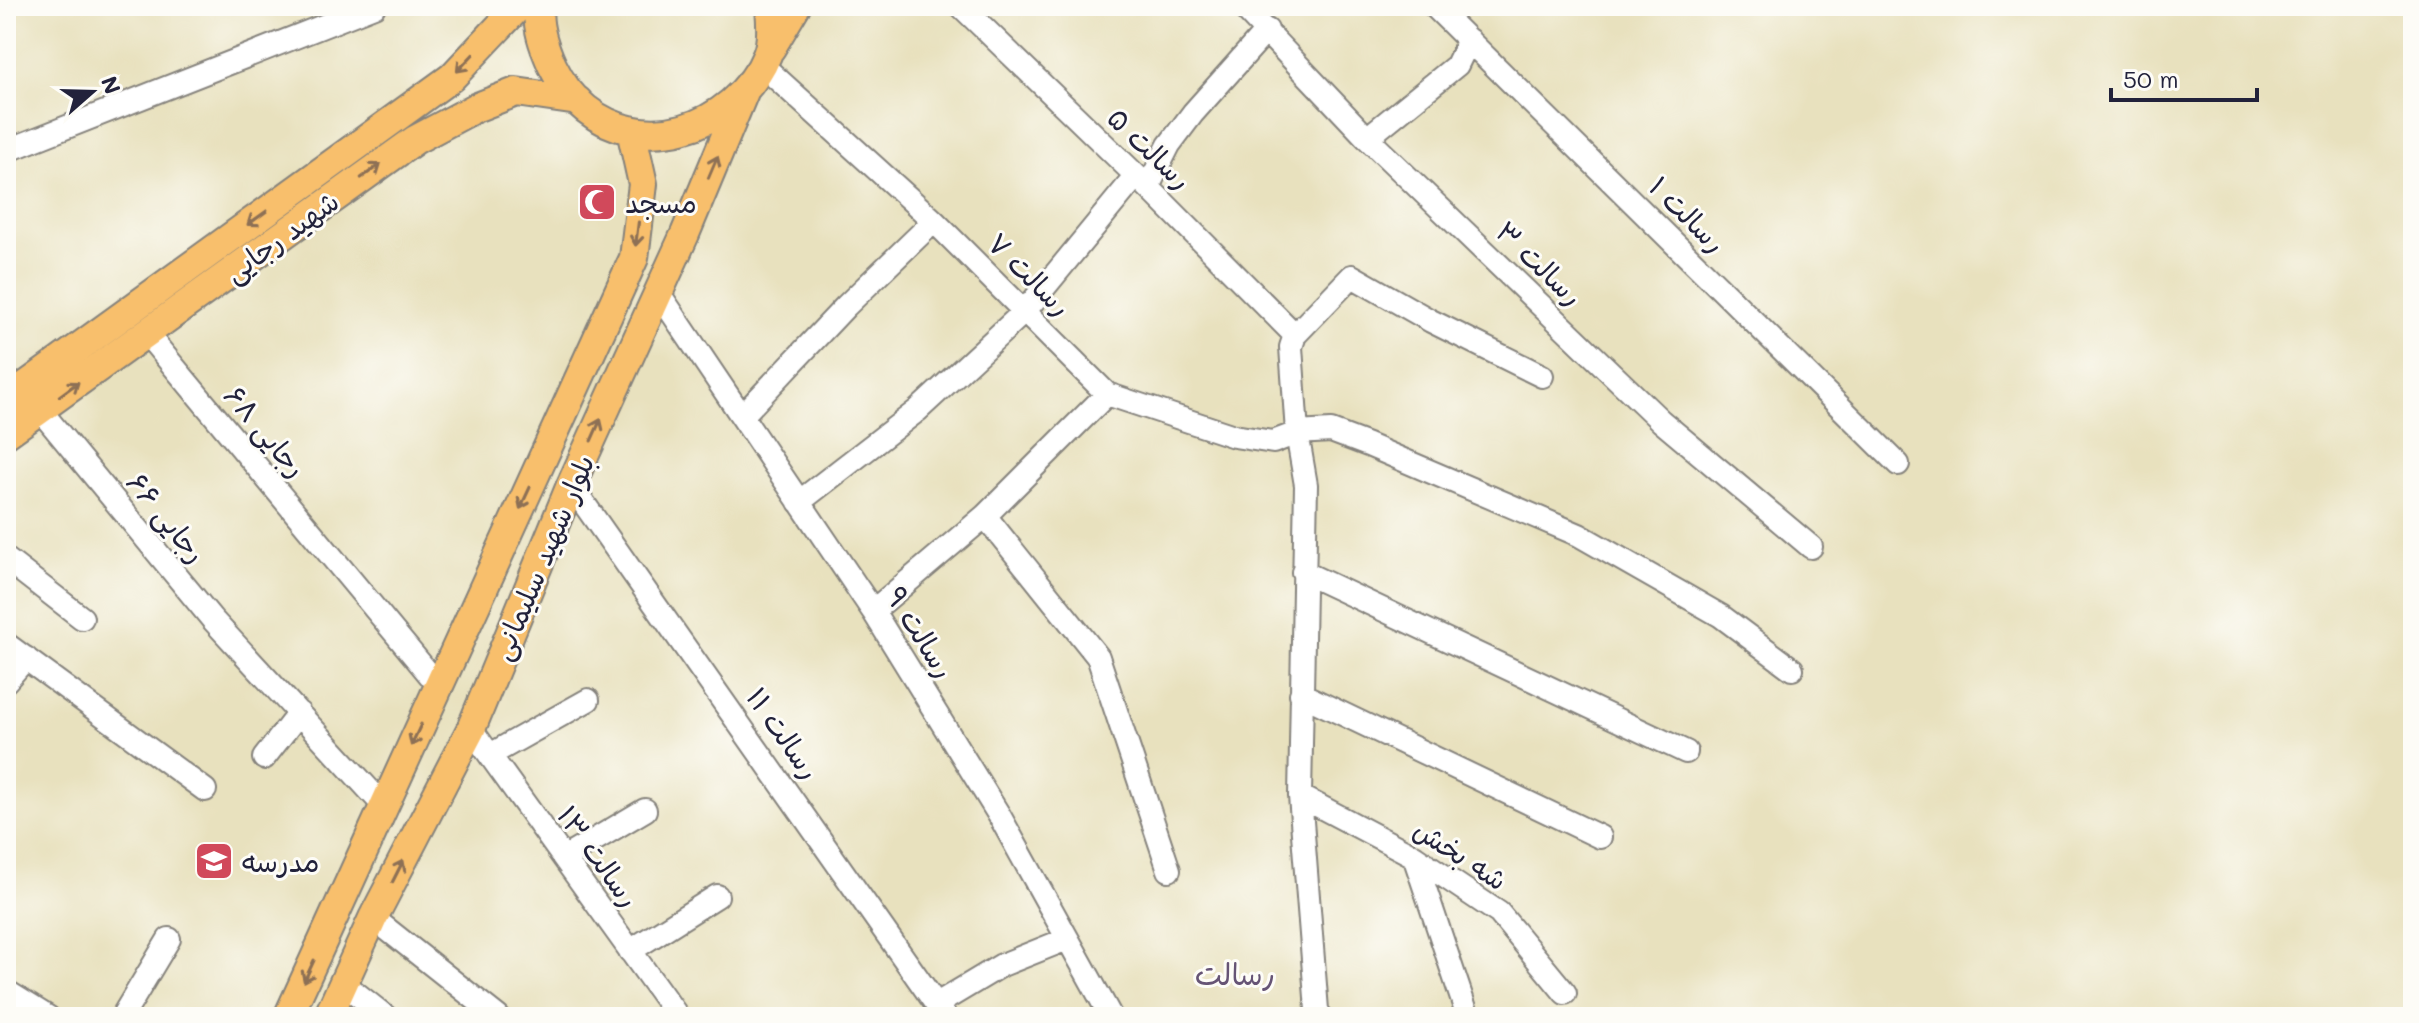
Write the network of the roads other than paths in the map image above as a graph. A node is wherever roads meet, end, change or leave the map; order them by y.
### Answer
1 (374, 6) edge
2 (519, 6) edge
3 (539, 6) edge
4 (770, 6) edge
5 (796, 6) edge
6 (961, 6) edge
7 (1242, 6) edge
8 (1434, 6) edge
9 (1267, 30) junction
10 (1469, 40) junction
11 (765, 59) junction
12 (744, 92) junction
13 (578, 101) junction
14 (631, 130) junction
15 (1367, 138) junction
16 (6, 151) edge
17 (1142, 181) junction
18 (934, 221) junction
19 (658, 292) junction
20 (1025, 311) junction
21 (146, 333) junction
22 (1295, 335) junction
23 (1542, 376) dead end
24 (1107, 394) junction
25 (6, 400) edge
26 (40, 410) junction
27 (742, 416) junction
28 (1297, 433) junction
29 (6, 434) edge
30 (1898, 464) dead end
31 (571, 485) junction
32 (799, 502) junction
33 (985, 516) junction
34 (1811, 547) dead end
35 (6, 559) edge
36 (1303, 572) junction
37 (873, 611) junction
38 (82, 618) dead end
39 (6, 644) edge
40 (26, 658) junction
41 (1792, 669) dead end
42 (6, 681) edge
43 (439, 686) junction
44 (1301, 694) junction
45 (588, 700) dead end
46 (299, 713) junction
47 (471, 729) junction
48 (1686, 752) dead end
49 (490, 755) junction
50 (264, 758) dead end
51 (205, 790) dead end
52 (1300, 796) junction
53 (384, 806) junction
54 (645, 810) dead end
55 (1600, 837) dead end
56 (1414, 856) junction
57 (564, 858) junction
58 (1169, 870) dead end
59 (717, 896) dead end
60 (373, 918) junction
61 (169, 939) dead end
62 (1067, 939) junction
63 (630, 951) junction
64 (343, 983) junction
65 (6, 991) edge
66 (1565, 993) dead end
67 (941, 1011) edge
68 (1467, 1014) dead end
69 (48, 1017) edge
70 (122, 1017) edge
71 (288, 1017) edge
72 (328, 1017) edge
73 (386, 1017) edge
74 (498, 1017) edge
75 (678, 1017) edge
76 (1111, 1017) edge
77 (1321, 1017) edge

1 - 16 street
2 -> 25 main road, شهید رجایی
3 - 13 main road
4 - 11 main road
5 - 11 main road
6 - 17 street, رسالت ۵
7 - 9 street, رسالت ۳
8 - 10 street, رسالت ۱
9 - 15 street, رسالت ۳
9 - 17 street
10 - 15 street
10 - 30 street, رسالت ۱
11 - 12 main road
11 - 18 street, رسالت ۷
12 - 14 main road
19 -> 12 main road, بلوار شهید سلیمانی
13 - 14 main road
21 -> 13 main road, شهید رجایی
14 -> 43 main road, بلوار شهید سلیمانی
15 - 34 street, رسالت ۳
17 - 20 street
17 - 22 street, رسالت ۵
18 - 20 street, رسالت ۷
18 - 27 street
19 - 27 street, رسالت ۹
31 -> 19 main road, بلوار شهید سلیمانی
20 - 24 street, رسالت ۷
20 - 32 street
26 -> 21 main road, شهید رجایی
21 - 43 street, رجایی ۶۸
22 - 23 street
22 - 28 street
24 - 28 street, رسالت ۷
24 - 33 street
26 - 29 main road, شهید رجایی
26 - 46 street, رجایی ۶۶
27 - 32 street, رسالت ۹
28 - 36 street
28 - 41 street, رسالت ۷
31 - 47 main road, بلوار شهید سلیمانی
31 - 67 street, رسالت ۱۱
32 - 37 street, رسالت ۹
33 - 37 street
33 - 58 street
35 - 38 street
36 - 44 street
36 - 48 street
37 - 62 street, رسالت ۹
39 - 40 street
40 - 42 street
40 - 51 street
43 -> 53 main road, بلوار شهید سلیمانی
44 - 52 street
44 - 55 street
45 - 49 street
46 - 50 street
46 - 53 street, رجایی ۶۶
47 - 49 street, رسالت ۱۳
60 -> 47 main road, بلوار شهید سلیمانی
49 - 57 street, رسالت ۱۳
52 - 56 street, شه بخش
52 - 77 street
53 -> 71 main road, بلوار شهید سلیمانی
54 - 57 street
56 - 66 street, شه بخش
56 - 68 street
57 - 63 street, رسالت ۱۳
59 - 63 street
60 - 64 main road, بلوار شهید سلیمانی
60 - 74 street
61 - 70 street
62 - 67 street
62 - 76 street, رسالت ۹
63 - 75 street, رسالت ۱۳
64 - 72 main road, بلوار شهید سلیمانی
64 - 73 street
65 - 69 street

